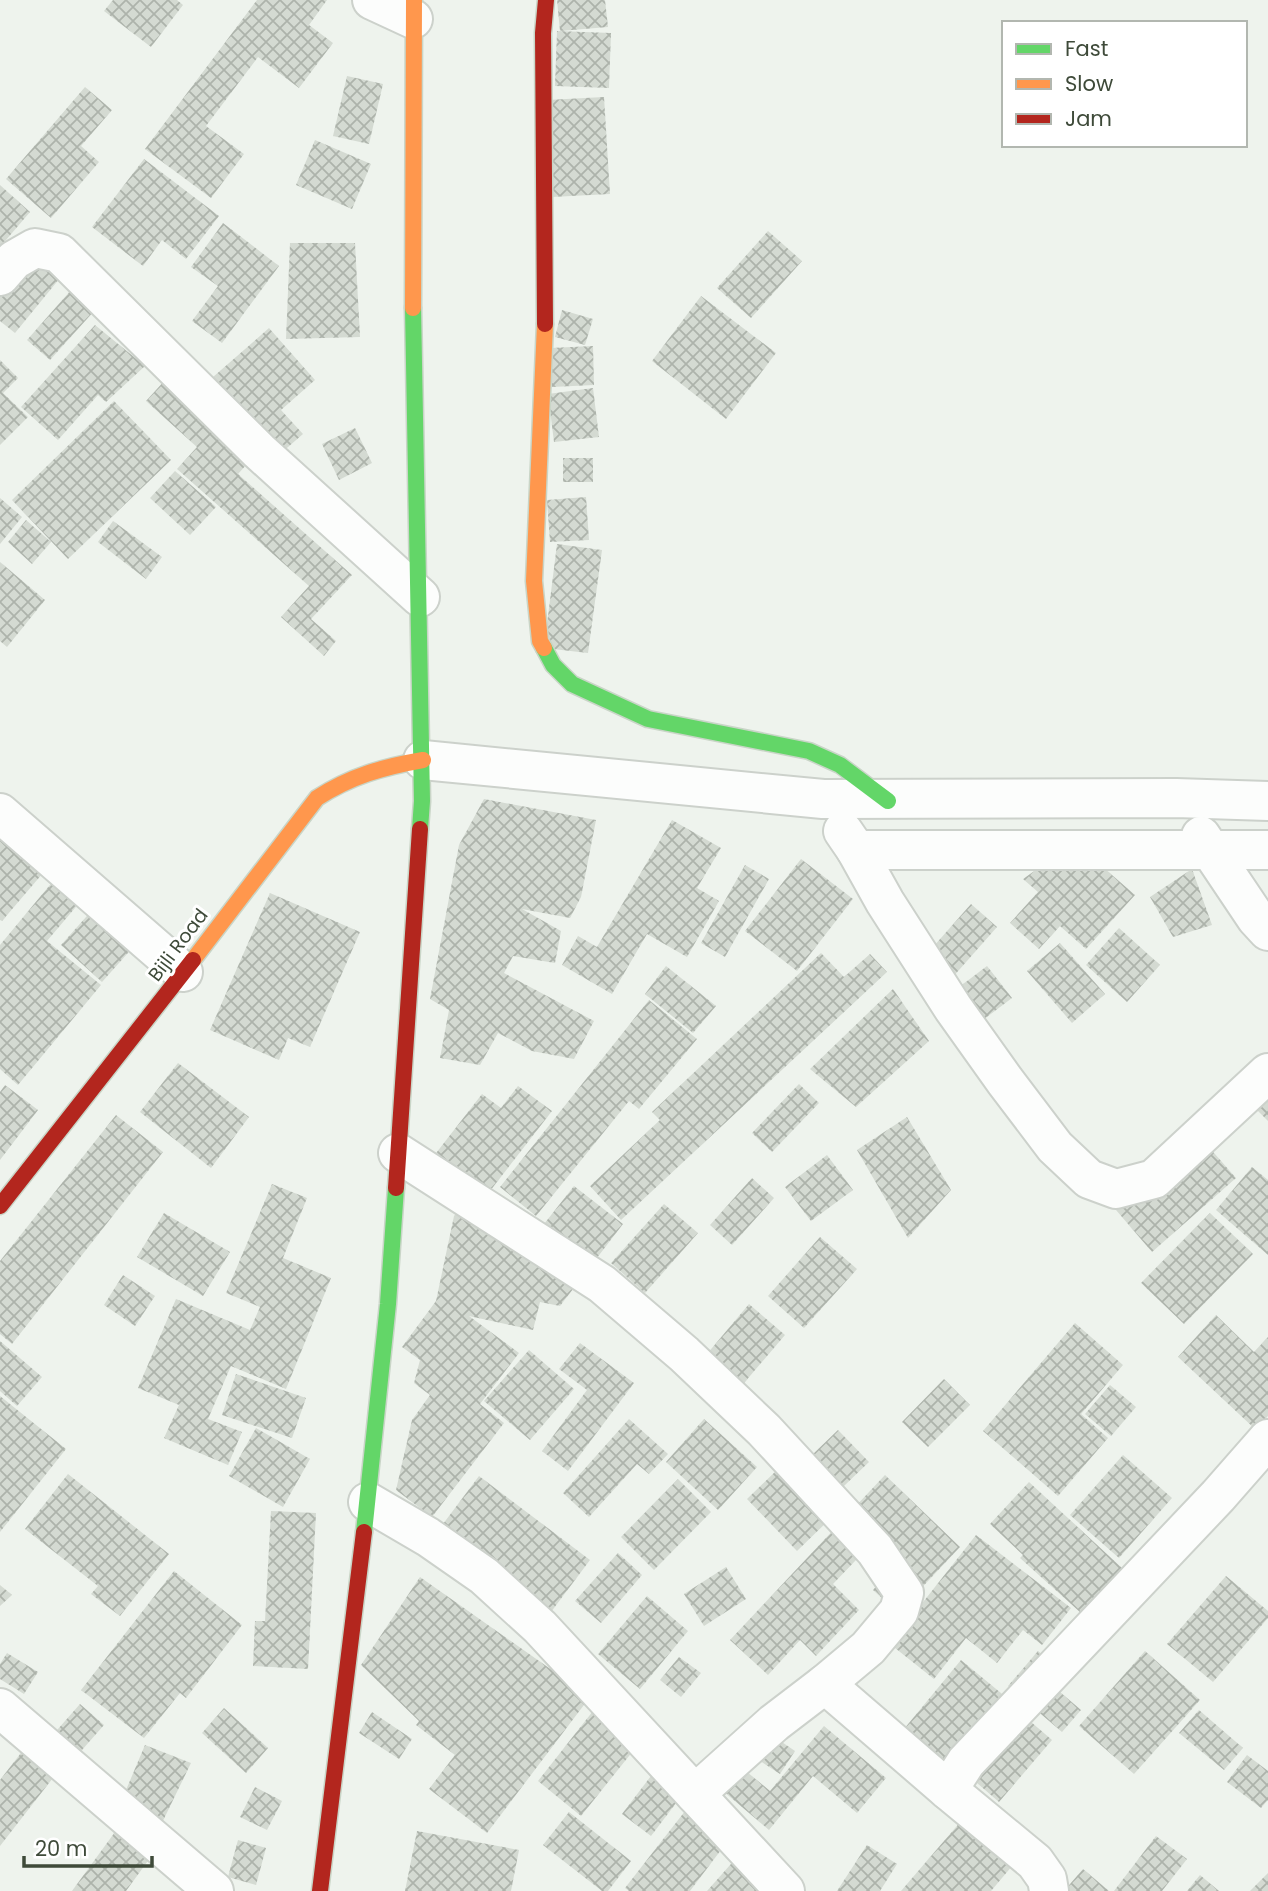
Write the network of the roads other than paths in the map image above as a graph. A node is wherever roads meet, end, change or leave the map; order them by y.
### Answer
1 (372, 0) edge
2 (546, 0) edge
3 (414, 10) edge
4 (0, 276) edge
5 (420, 597) junction
6 (423, 761) junction
7 (1176, 798) junction
8 (823, 799) junction
9 (888, 801) junction
10 (1268, 801) edge
11 (0, 813) edge
12 (856, 850) junction
13 (1268, 850) edge
14 (1211, 852) junction
15 (1268, 932) edge
16 (184, 972) junction
17 (1268, 1073) edge
18 (398, 1153) junction
19 (0, 1206) edge
20 (1268, 1439) edge
21 (368, 1502) junction
22 (825, 1684) junction
23 (0, 1707) edge
24 (948, 1790) junction
25 (695, 1794) junction
26 (214, 1891) edge
27 (320, 1891) edge
28 (785, 1891) edge
29 (1049, 1891) edge

1 - 3 street
2 - 9 main road
3 - 5 main road
4 - 5 street
5 - 6 main road
6 - 8 street
6 - 16 main road, Bijli Road
6 - 18 main road
7 - 9 street
7 - 10 street
7 - 14 street
8 - 9 street
8 - 12 street
11 - 16 street
12 - 14 street
12 - 17 street
13 - 14 street
14 - 15 street
16 - 19 main road, Bijli Road
18 - 21 main road
18 - 22 street
20 - 24 street
21 - 25 street
21 - 27 main road
22 - 24 street
22 - 25 street
23 - 26 street
24 - 29 street
25 - 28 street

